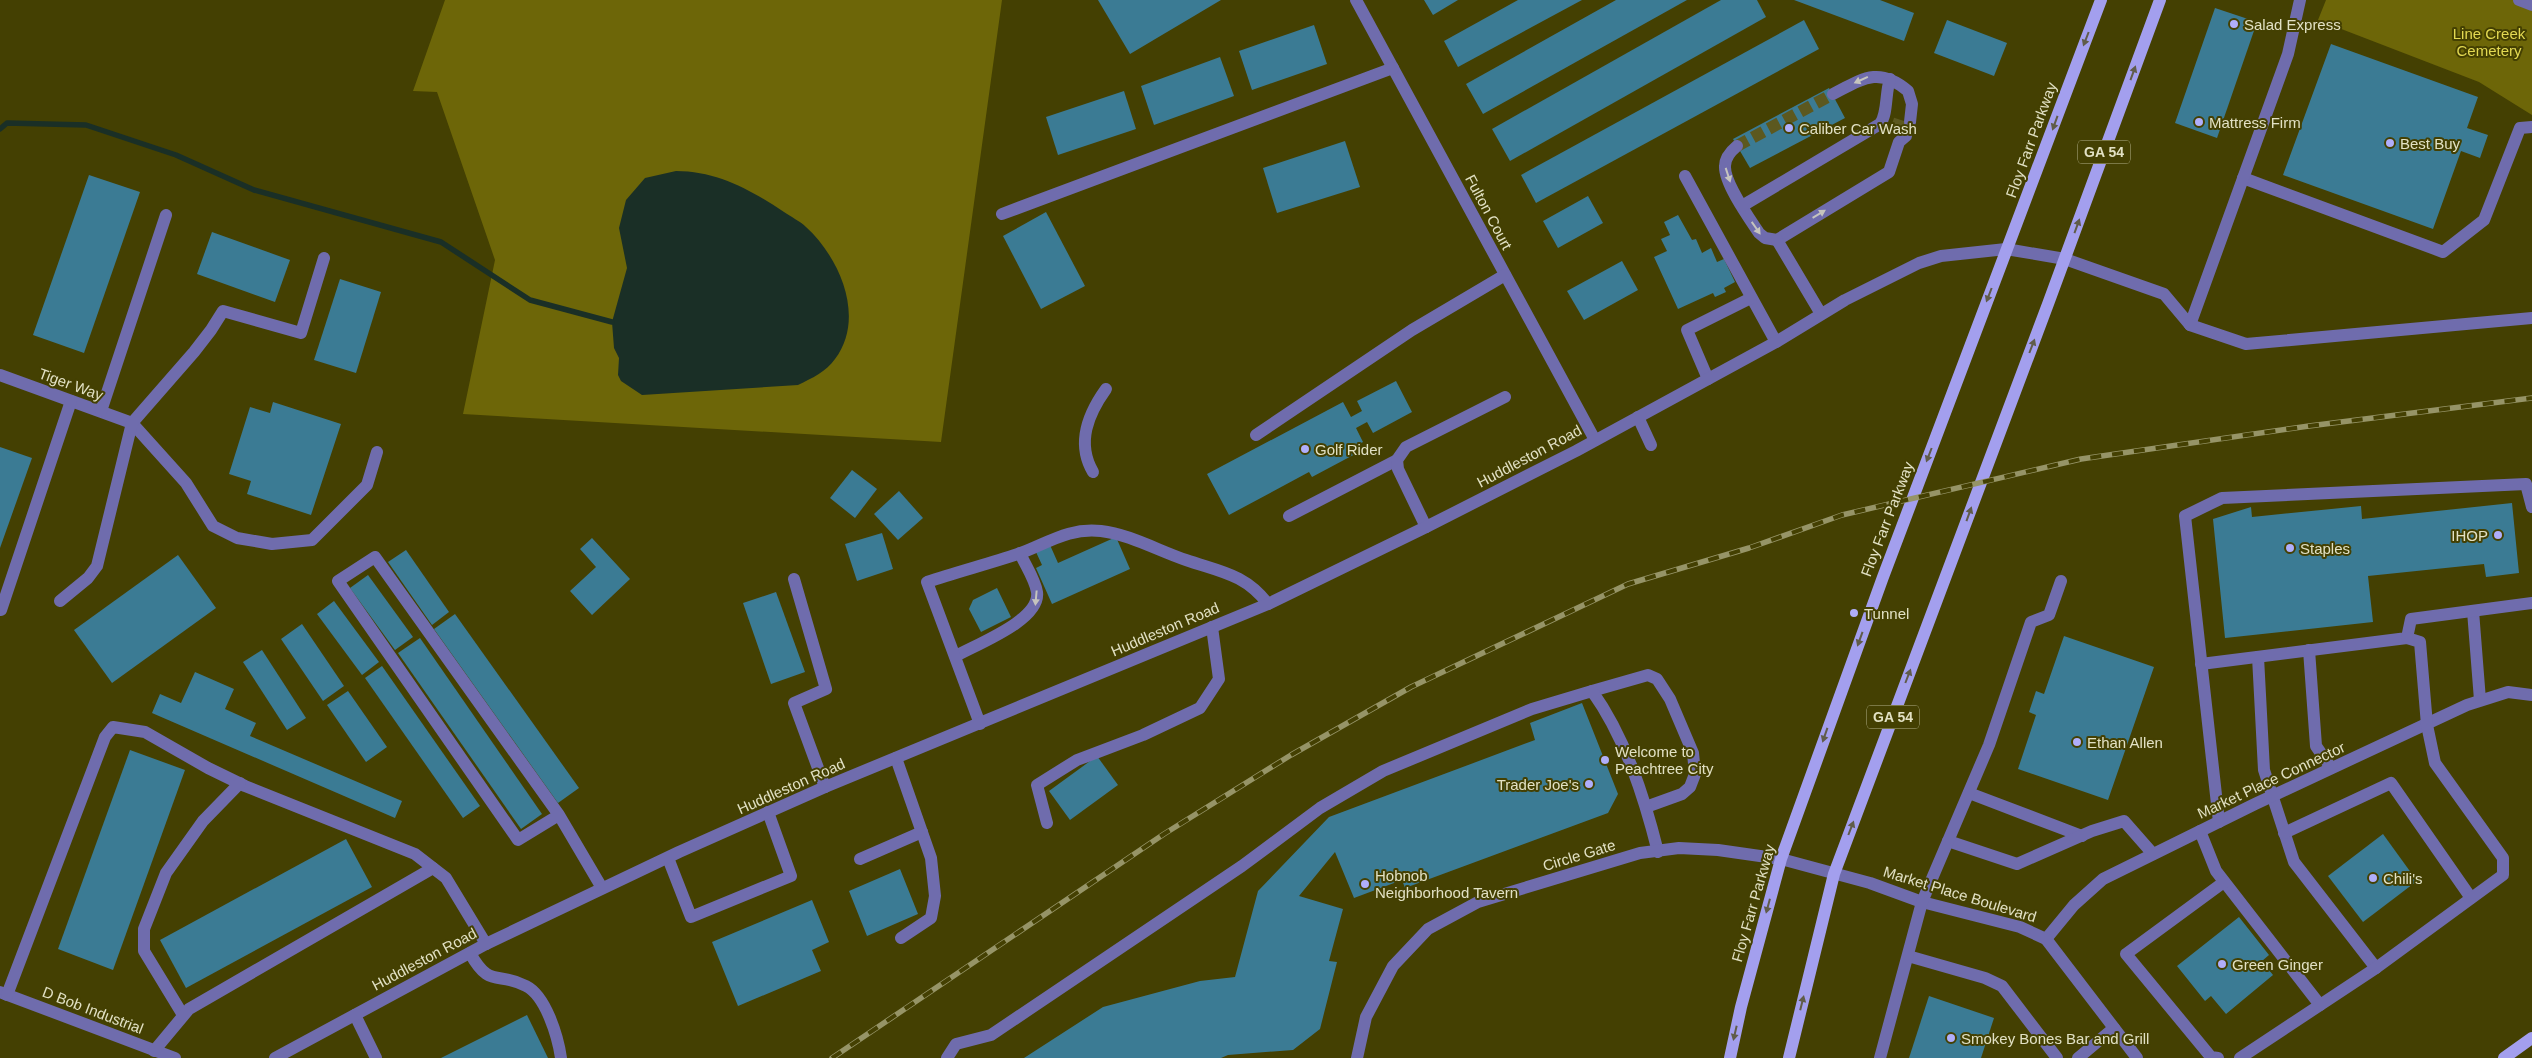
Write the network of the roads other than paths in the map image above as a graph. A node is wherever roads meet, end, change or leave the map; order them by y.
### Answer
1 (1356, 0) edge
2 (2101, 0) edge
3 (2160, 0) edge
4 (2300, 0) edge
5 (2519, 0) edge
6 (2532, 5) edge
7 (1393, 68) junction
8 (1890, 79) junction
9 (1833, 94) tunnel mouth
10 (1905, 120) tunnel mouth
11 (2532, 127) edge
12 (1900, 136) tunnel mouth
13 (1738, 146) tunnel mouth
14 (1685, 176) dead end
15 (2243, 178) junction
16 (1742, 206) junction
17 (1002, 214) dead end
18 (166, 215) dead end
19 (1777, 240) junction
20 (2006, 249) junction
21 (324, 258) dead end
22 (2065, 259) junction
23 (1505, 276) junction
24 (1752, 298) junction
25 (1821, 314) junction
26 (2532, 318) edge
27 (2190, 325) junction
28 (1776, 342) junction
29 (0, 375) edge
30 (1708, 378) junction
31 (1106, 390) dead end
32 (1505, 397) dead end
33 (71, 401) junction
34 (101, 412) junction
35 (1638, 417) junction
36 (132, 423) junction
37 (1256, 435) dead end
38 (1595, 440) junction
39 (1651, 445) dead end
40 (377, 452) dead end
41 (1397, 460) junction
42 (1093, 472) dead end
43 (2532, 507) edge
44 (1288, 516) dead end
45 (1426, 527) junction
46 (1020, 553) junction
47 (794, 579) dead end
48 (2061, 581) dead end
49 (60, 601) dead end
50 (2532, 603) edge
51 (1268, 604) junction
52 (0, 610) edge
53 (2473, 611) junction
54 (1212, 627) junction
55 (2407, 638) junction
56 (2309, 650) junction
57 (956, 656) junction
58 (2258, 657) junction
59 (2201, 664) junction
60 (1592, 690) junction
61 (2532, 695) edge
62 (2480, 700) junction
63 (980, 724) junction
64 (2427, 725) junction
65 (896, 758) junction
66 (2332, 768) junction
67 (240, 783) junction
68 (825, 787) junction
69 (1968, 792) junction
70 (2272, 796) junction
71 (1646, 806) junction
72 (768, 812) junction
73 (559, 815) junction
74 (2219, 822) junction
75 (1048, 823) dead end
76 (2200, 831) junction
77 (922, 832) junction
78 (2284, 833) junction
79 (2082, 836) junction
80 (1948, 841) junction
81 (1658, 852) junction
82 (2152, 854) junction
83 (668, 858) junction
84 (860, 859) dead end
85 (1781, 859) junction
86 (434, 868) junction
87 (1834, 874) junction
88 (2224, 882) junction
89 (602, 888) junction
90 (2472, 898) junction
91 (1922, 902) junction
92 (902, 938) dead end
93 (2046, 939) junction
94 (486, 944) junction
95 (470, 953) junction
96 (1908, 956) junction
97 (2376, 968) junction
98 (4, 993) edge
99 (2320, 1005) junction
100 (183, 1015) junction
101 (355, 1015) junction
102 (2114, 1028) junction
103 (2532, 1038) edge
104 (154, 1051) junction
105 (372, 1056) edge
106 (175, 1058) edge
107 (276, 1058) edge
108 (561, 1058) edge
109 (947, 1058) edge
110 (1357, 1058) edge
111 (1730, 1058) edge
112 (1789, 1058) edge
113 (1880, 1058) edge
114 (2057, 1058) edge
115 (2078, 1058) edge
116 (2137, 1058) edge
117 (2218, 1058) edge
118 (2240, 1058) edge
119 (2504, 1058) edge

1 - 7 street, Fulton Court
2 -> 20 main road, Floy Farr Parkway
22 -> 3 main road, GA 54
4 - 15 street
5 - 6 street
7 - 17 street
7 - 23 street, Fulton Court
8 -> 9 street
8 - 10 street
8 - 16 street
11 - 15 street
19 -> 12 street
13 -> 16 street
14 - 24 street
15 - 27 street
16 -> 19 street
18 - 34 street
19 - 25 street
20 - 22 street, Huddleston Road
20 - 25 street, Huddleston Road
20 -> 85 main road, Floy Farr Parkway
21 - 36 street
22 - 27 street, Huddleston Road
87 -> 22 main road, GA 54
23 - 37 street
23 - 38 street, Fulton Court
24 - 28 street
24 - 30 street
25 - 28 street, Huddleston Road
26 - 27 street
28 - 30 street, Huddleston Road
29 - 33 street, Tiger Way
30 - 35 street, Huddleston Road
31 - 42 street
32 - 41 street
33 - 34 street, Tiger Way
33 - 52 street
34 - 36 street, Tiger Way
35 - 38 street, Huddleston Road
35 - 39 street
36 - 40 street
36 - 49 street
38 - 45 street, Huddleston Road
41 - 44 street
41 - 45 street
43 - 59 street
45 - 51 street, Huddleston Road
46 - 51 street
46 -> 57 street
46 - 57 street
47 - 68 street
48 - 69 street
50 - 53 street
51 - 54 street, Huddleston Road
53 - 55 street
53 - 62 street
54 - 63 street, Huddleston Road
54 - 75 street
55 - 56 street
55 - 64 street
56 - 58 street
56 - 66 street
57 - 63 street
58 - 59 street
58 - 70 street
59 - 74 street
60 - 71 street
60 - 71 street
60 - 109 street
61 - 62 street, Market Place Connector
62 - 64 street, Market Place Connector
63 - 65 street, Huddleston Road
64 - 66 street, Market Place Connector
64 - 90 street
65 - 68 street, Huddleston Road
65 - 77 street
66 - 70 street, Market Place Connector
67 - 86 street
67 - 98 street
67 - 100 street
68 - 72 street, Huddleston Road
69 - 79 street
69 - 80 street
70 - 74 street, Market Place Connector
70 - 78 street
71 - 81 street
72 - 83 street, Huddleston Road
72 - 83 street
73 - 73 street
73 - 89 street
74 - 76 street, Market Place Connector
76 - 82 street, Market Place Connector
76 - 88 street
77 - 84 street
77 - 92 street
78 - 90 street
78 - 97 street
79 - 80 street
79 - 82 street
80 - 91 street
81 - 85 street, Circle Gate
81 - 110 street, Circle Gate
82 - 93 street, Market Place Connector
83 - 89 street, Huddleston Road
85 - 87 street, Market Place Boulevard
85 -> 111 main road, Floy Farr Parkway
86 - 94 street
86 - 100 street
87 - 91 street, Market Place Boulevard
112 -> 87 main road, GA 54
88 - 99 street
88 - 117 street
89 - 94 street, Huddleston Road
90 - 97 street
91 - 93 street, Market Place Boulevard
91 - 96 street
93 - 102 street, Market Place Boulevard
94 - 95 street, Huddleston Road
95 - 101 street, Huddleston Road
95 - 108 street
96 - 113 street
96 - 114 street
97 - 99 street
98 - 104 street, D Bob Industrial
99 - 118 street
100 - 104 street
101 - 105 street
101 - 107 street, Huddleston Road
102 - 115 street
102 - 116 street, Market Place Boulevard
103 - 119 main road
104 - 106 street, D Bob Industrial

